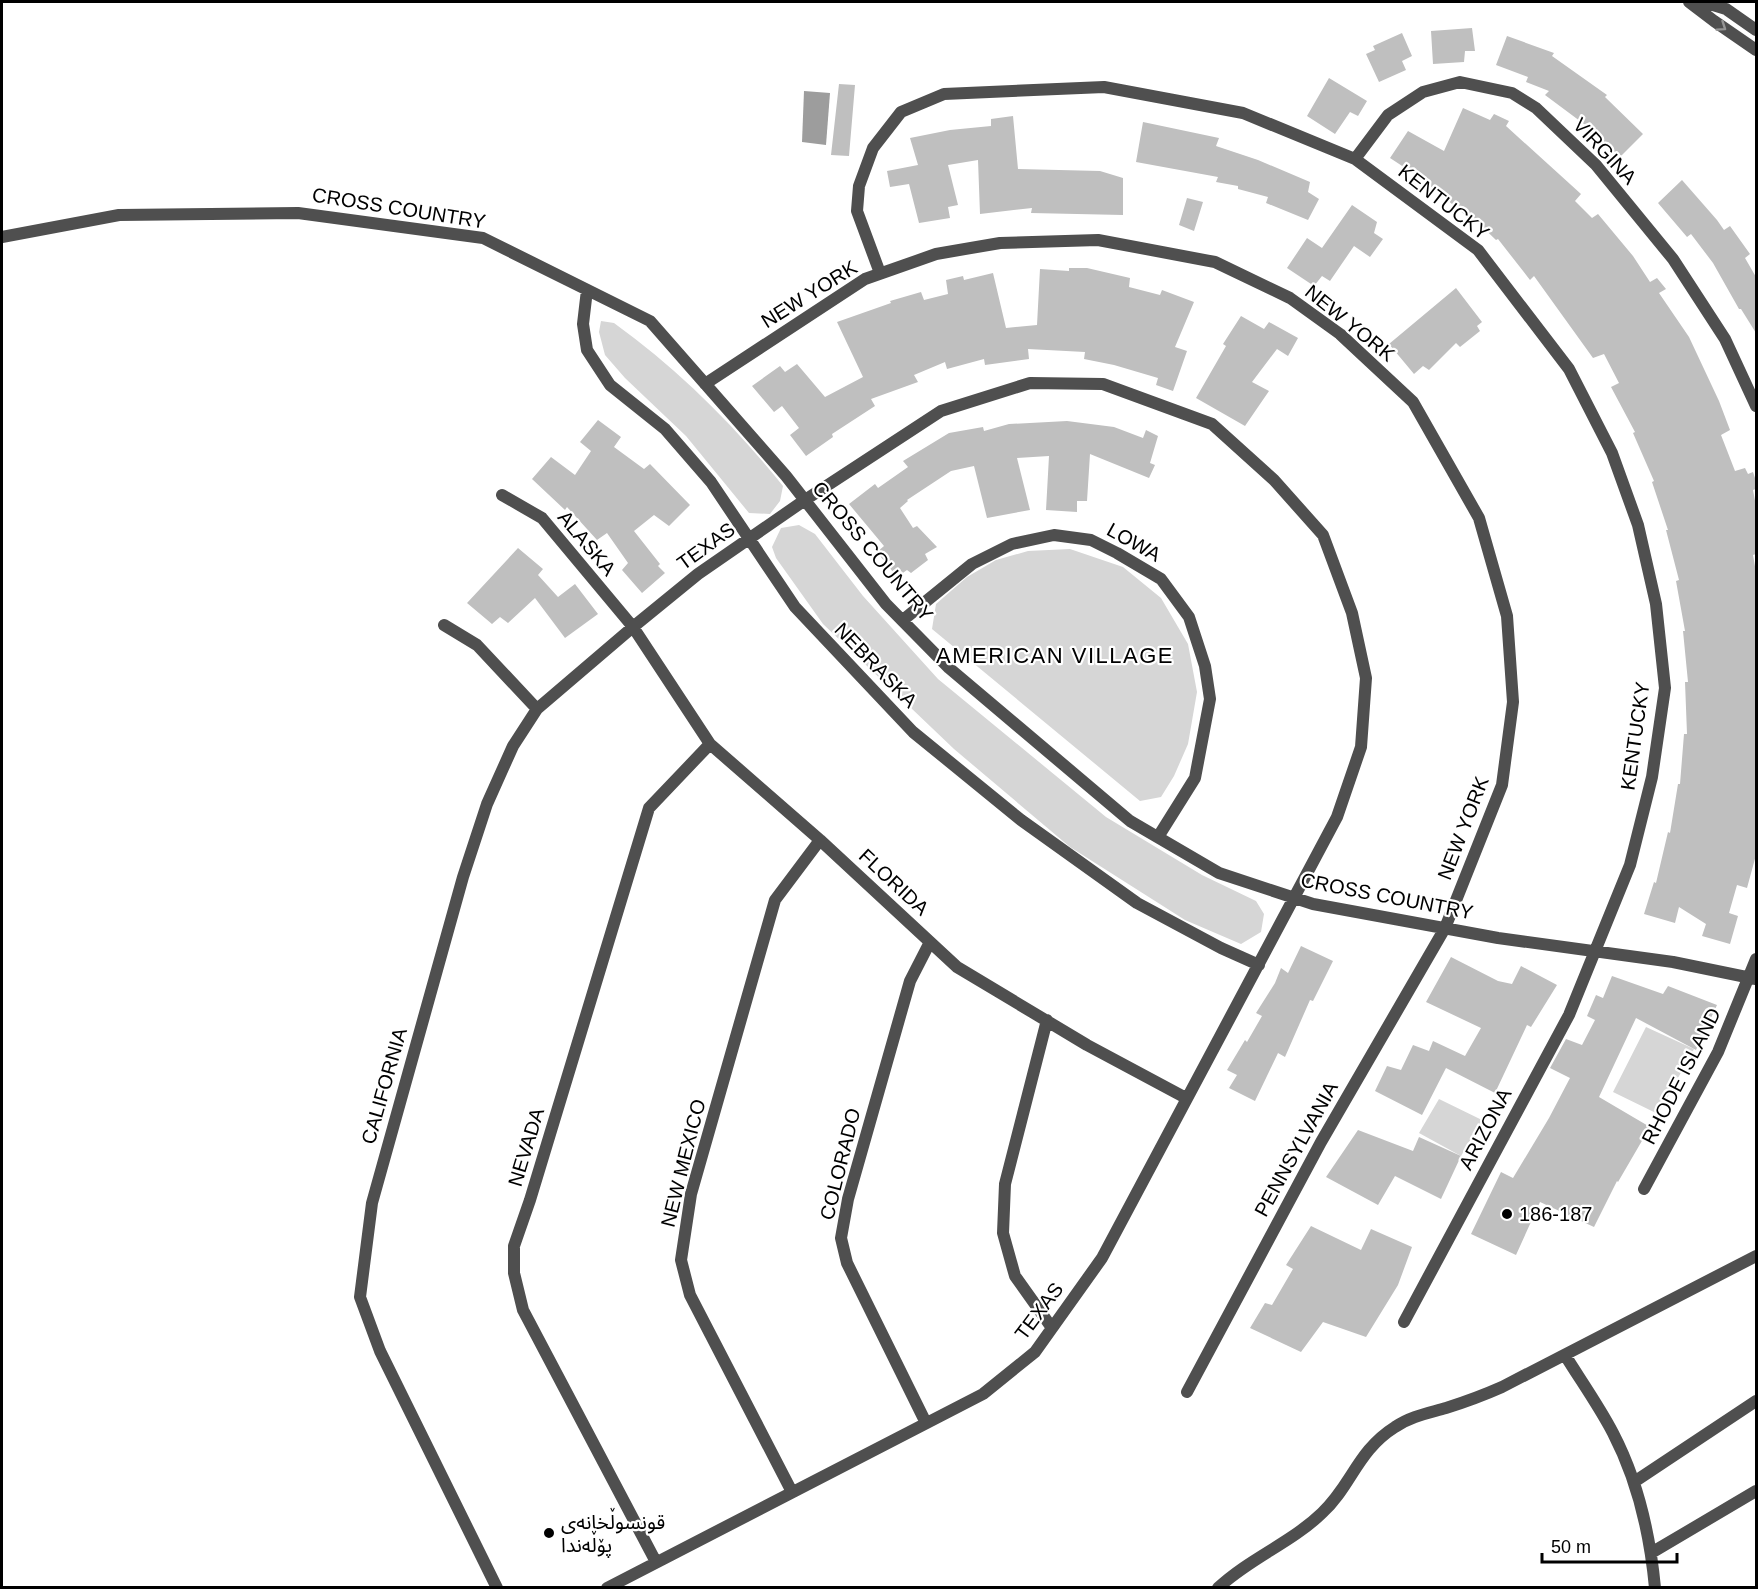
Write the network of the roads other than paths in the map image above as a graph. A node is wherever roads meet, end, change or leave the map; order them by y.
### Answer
1 (1689, 2) edge
2 (1703, 2) edge
3 (1728, 5) edge
4 (1756, 30) edge
5 (1756, 50) edge
6 (1354, 159) junction
7 (2, 237) edge
8 (880, 273) junction
9 (587, 290) junction
10 (705, 384) junction
11 (1756, 406) edge
12 (502, 495) dead end
13 (805, 500) junction
14 (749, 539) junction
15 (903, 620) junction
16 (444, 625) dead end
17 (633, 627) junction
18 (537, 709) junction
19 (710, 744) junction
20 (1158, 837) junction
21 (820, 840) junction
22 (1295, 898) junction
23 (1445, 928) junction
24 (930, 942) junction
25 (1595, 952) junction
26 (1756, 959) edge
27 (1259, 965) junction
28 (1753, 979) edge
29 (1047, 1020) junction
30 (1186, 1098) junction
31 (1644, 1189) dead end
32 (1756, 1256) edge
33 (1404, 1322) dead end
34 (1052, 1328) junction
35 (1565, 1355) junction
36 (1187, 1392) dead end
37 (1756, 1401) edge
38 (926, 1423) junction
39 (1634, 1482) junction
40 (1756, 1491) edge
41 (792, 1492) junction
42 (1651, 1553) junction
43 (656, 1562) junction
44 (497, 1587) edge
45 (607, 1587) edge
46 (1218, 1587) edge
47 (1655, 1587) edge

1 -> 5 street
2 - 3 street
3 - 4 street
6 - 8 street, KENTUCKY
6 - 11 street, VIRGINA
6 - 25 street, KENTUCKY
7 - 9 street, CROSS COUNTRY
8 - 10 street, NEW YORK
8 - 23 street, NEW YORK
9 - 10 street, CROSS COUNTRY
9 - 14 street, NEBRASKA
10 - 13 street, CROSS COUNTRY
12 - 17 street, ALASKA
13 - 14 street, TEXAS
13 - 15 street, CROSS COUNTRY
13 - 22 street, TEXAS
14 - 17 street, TEXAS
14 - 27 street, NEBRASKA
15 - 20 street, CROSS COUNTRY
15 - 20 street, LOWA
16 - 18 street
17 - 18 street, CALIFORNIA
17 - 19 street, FLORIDA
18 - 44 street, CALIFORNIA
19 - 21 street, FLORIDA
19 - 43 street, NEVADA
20 - 22 street, CROSS COUNTRY
21 - 24 street, FLORIDA
21 - 41 street, NEW MEXICO
22 - 23 street, CROSS COUNTRY
22 - 27 street, TEXAS
23 - 25 street, CROSS COUNTRY
23 - 36 street, PENNSYLVANIA
24 - 29 street, FLORIDA
24 - 38 street, COLORADO
25 - 28 street, CROSS COUNTRY
25 - 33 street, ARIZONA
26 - 28 street
27 - 30 street, TEXAS
28 - 31 street, RHODE ISLAND
29 - 30 street, FLORIDA
29 - 34 street
30 - 34 street, TEXAS
32 - 35 street
34 - 38 street, TEXAS
35 - 39 street
35 - 46 street
37 - 39 street
38 - 41 street, TEXAS
39 - 42 street
40 - 42 street
41 - 43 street, TEXAS
42 - 47 street
43 - 45 street, TEXAS

